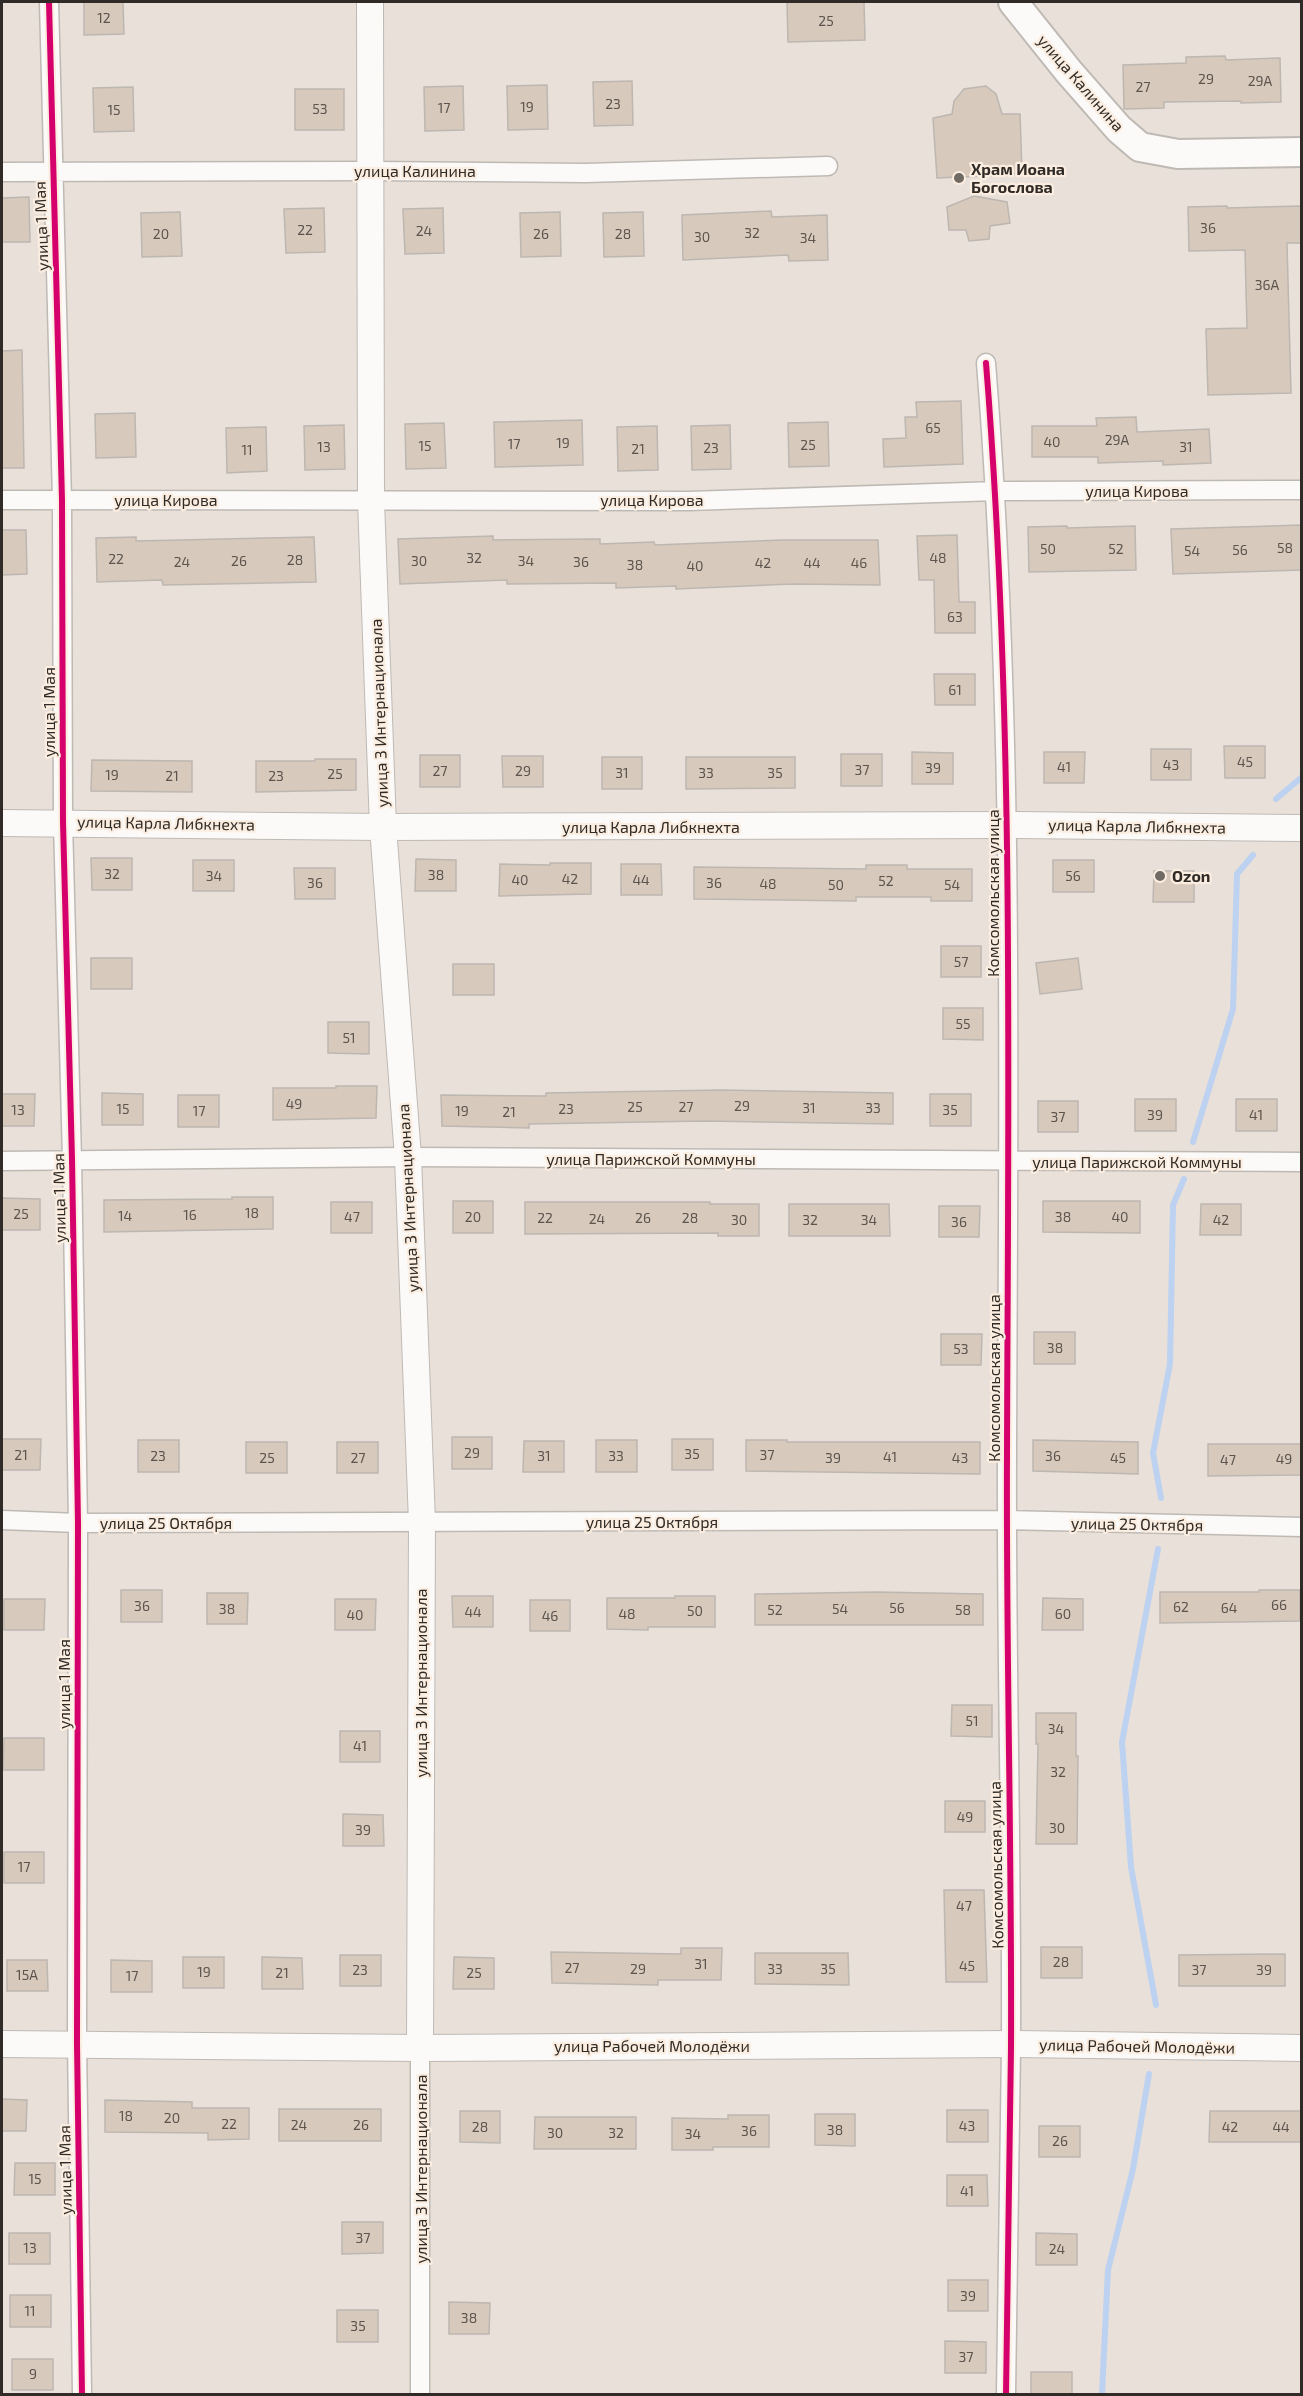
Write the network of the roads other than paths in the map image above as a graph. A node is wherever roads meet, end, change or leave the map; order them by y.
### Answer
1 (49, 2) edge
2 (370, 2) edge
3 (1013, 2) edge
4 (1302, 152) edge
5 (828, 166) dead end
6 (53, 171) junction
7 (372, 171) junction
8 (2, 172) edge
9 (987, 363) dead end
10 (1302, 490) edge
11 (997, 491) junction
12 (2, 500) edge
13 (62, 500) junction
14 (371, 501) junction
15 (2, 822) edge
16 (63, 822) junction
17 (1006, 825) junction
18 (383, 827) junction
19 (1302, 828) edge
20 (408, 1157) junction
21 (72, 1159) junction
22 (2, 1161) edge
23 (1008, 1162) junction
24 (1302, 1162) edge
25 (2, 1520) edge
26 (1006, 1521) junction
27 (422, 1522) junction
28 (78, 1523) junction
29 (1302, 1527) edge
30 (2, 2044) edge
31 (77, 2044) junction
32 (1011, 2044) junction
33 (420, 2048) junction
34 (1302, 2048) edge
35 (82, 2394) edge
36 (420, 2394) edge
37 (1006, 2394) edge

1 - 6 street, улица 1 Мая
2 - 7 main road, улица 3 Интернационала
3 - 4 main road, улица Калинина
5 - 7 street, улица Калинина
6 - 7 street, улица Калинина
6 - 8 street, улица Калинина
6 - 13 street, улица 1 Мая
7 - 14 main road, улица 3 Интернационала
9 - 11 street, Комсомольская улица
10 - 11 street, улица Кирова
11 - 14 street, улица Кирова
11 - 17 street, Комсомольская улица
12 - 13 street, улица Кирова
13 - 14 street, улица Кирова
13 - 16 street, улица 1 Мая
14 - 18 main road, улица 3 Интернационала
15 - 16 main road, улица Карла Либкнехта
16 - 18 main road, улица Карла Либкнехта
16 - 21 street, улица 1 Мая
17 - 18 main road, улица Карла Либкнехта
17 - 19 main road, улица Карла Либкнехта
17 - 23 street, Комсомольская улица
18 - 20 main road, улица 3 Интернационала
20 - 21 street, улица Парижской Коммуны
20 - 23 street, улица Парижской Коммуны
20 - 27 main road, улица 3 Интернационала
21 - 22 street, улица Парижской Коммуны
21 - 28 street, улица 1 Мая
23 - 24 street, улица Парижской Коммуны
23 - 26 street, Комсомольская улица
25 - 28 street, улица 25 Октября
26 - 27 street, улица 25 Октября
26 - 29 street, улица 25 Октября
26 - 32 street, Комсомольская улица
27 - 28 street, улица 25 Октября
27 - 33 main road, улица 3 Интернационала
28 - 31 street, улица 1 Мая
30 - 31 main road, улица Рабочей Молодёжи
31 - 33 main road, улица Рабочей Молодёжи
31 - 35 street, улица 1 Мая
32 - 33 main road, улица Рабочей Молодёжи
32 - 34 main road, улица Рабочей Молодёжи
32 - 37 street, Комсомольская улица
33 - 36 street, улица 3 Интернационала

